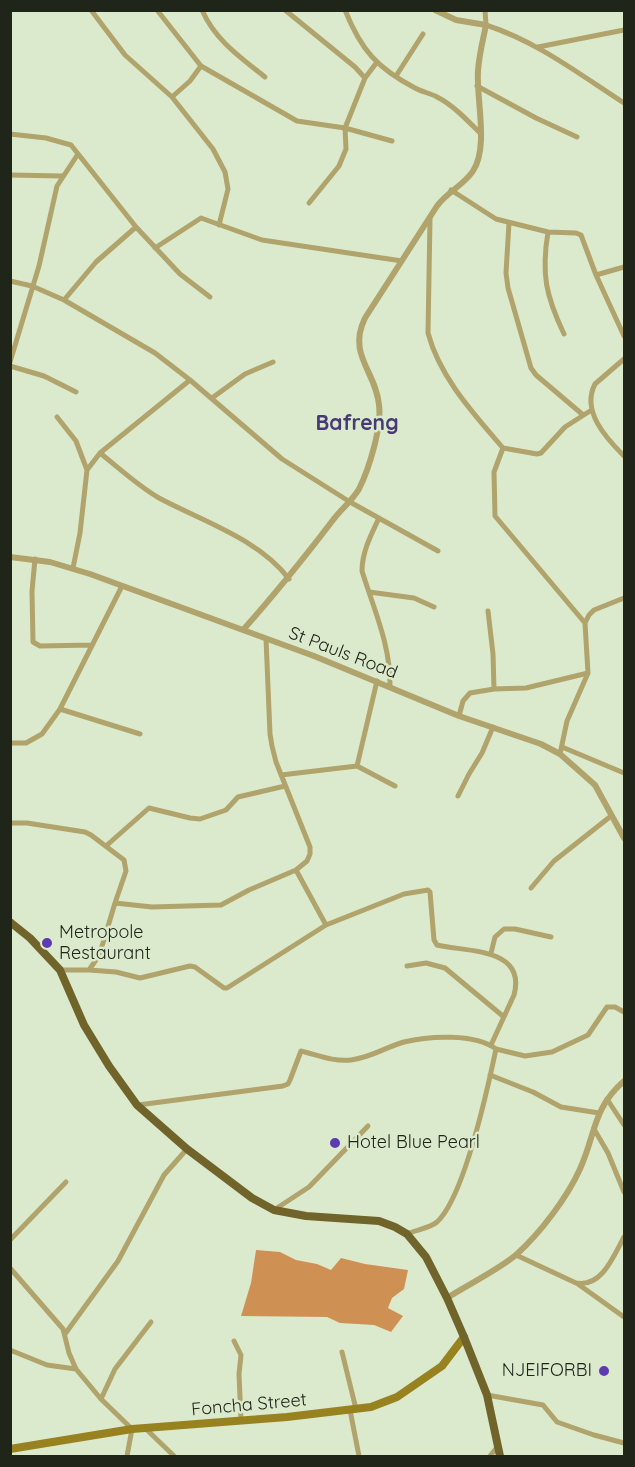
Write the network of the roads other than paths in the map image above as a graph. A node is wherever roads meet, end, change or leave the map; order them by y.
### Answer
1 (91, 10) edge
2 (158, 10) edge
3 (202, 10) edge
4 (285, 10) edge
5 (345, 10) edge
6 (435, 10) edge
7 (485, 10) edge
8 (486, 25) junction
9 (624, 30) edge
10 (423, 34) dead end
11 (538, 47) junction
12 (376, 62) junction
13 (201, 66) junction
14 (396, 76) junction
15 (265, 77) dead end
16 (366, 78) junction
17 (477, 86) junction
18 (172, 98) junction
19 (624, 103) edge
20 (345, 128) junction
21 (480, 133) junction
22 (10, 135) edge
23 (577, 137) dead end
24 (392, 141) dead end
25 (78, 154) junction
26 (10, 175) edge
27 (62, 176) junction
28 (451, 190) junction
29 (309, 203) dead end
30 (430, 219) junction
31 (509, 223) junction
32 (219, 225) junction
33 (136, 227) junction
34 (548, 232) junction
35 (155, 248) junction
36 (402, 261) junction
37 (624, 267) edge
38 (596, 275) junction
39 (10, 281) edge
40 (32, 286) junction
41 (210, 297) dead end
42 (64, 300) junction
43 (564, 334) dead end
44 (624, 336) edge
45 (624, 359) edge
46 (273, 362) dead end
47 (10, 364) edge
48 (190, 380) junction
49 (76, 392) dead end
50 (212, 398) junction
51 (590, 411) junction
52 (582, 414) junction
53 (57, 417) dead end
54 (503, 448) junction
55 (100, 453) junction
56 (624, 456) edge
57 (87, 470) junction
58 (350, 502) junction
59 (379, 518) junction
60 (438, 551) dead end
61 (10, 557) edge
62 (35, 559) junction
63 (73, 568) junction
64 (289, 579) junction
65 (122, 586) junction
66 (369, 592) junction
67 (624, 598) edge
68 (434, 607) dead end
69 (488, 611) dead end
70 (585, 623) junction
71 (243, 630) junction
72 (266, 639) junction
73 (92, 645) junction
74 (588, 672) junction
75 (378, 681) junction
76 (390, 687) junction
77 (494, 689) junction
78 (60, 709) junction
79 (459, 716) junction
80 (493, 727) junction
81 (140, 734) dead end
82 (10, 743) edge
83 (562, 747) junction
84 (560, 754) junction
85 (357, 766) junction
86 (624, 773) edge
87 (281, 775) junction
88 (285, 786) junction
89 (395, 786) dead end
90 (458, 796) dead end
91 (611, 816) junction
92 (10, 823) edge
93 (624, 838) edge
94 (106, 846) junction
95 (296, 870) junction
96 (531, 888) dead end
97 (115, 903) junction
98 (10, 921) edge
99 (326, 926) junction
100 (551, 937) dead end
101 (491, 953) junction
102 (407, 966) dead end
103 (60, 970) junction
104 (89, 970) junction
105 (624, 1012) edge
106 (504, 1017) junction
107 (493, 1047) junction
108 (490, 1075) junction
109 (624, 1081) edge
110 (607, 1099) junction
111 (137, 1105) junction
112 (599, 1113) junction
113 (624, 1125) edge
114 (368, 1126) dead end
115 (594, 1129) junction
116 (187, 1149) junction
117 (66, 1182) dead end
118 (624, 1192) edge
119 (274, 1210) junction
120 (407, 1234) junction
121 (624, 1236) edge
122 (10, 1240) edge
123 (516, 1255) junction
124 (10, 1268) edge
125 (576, 1283) junction
126 (447, 1298) junction
127 (624, 1317) edge
128 (151, 1322) dead end
129 (65, 1334) junction
130 (464, 1336) junction
131 (234, 1341) dead end
132 (10, 1350) edge
133 (342, 1353) dead end
134 (76, 1369) junction
135 (487, 1395) junction
136 (101, 1399) junction
137 (353, 1410) junction
138 (241, 1421) junction
139 (145, 1428) junction
140 (132, 1429) junction
141 (624, 1443) edge
142 (498, 1446) junction
143 (10, 1449) edge
144 (127, 1456) edge
145 (174, 1456) edge
146 (359, 1456) edge
147 (490, 1456) edge
148 (500, 1456) edge

1 - 18 street
2 - 13 street
3 - 15 street
4 - 16 street
5 - 12 street
6 - 8 street
7 - 8 street
8 - 11 street
8 - 17 street
9 - 11 street
10 - 14 street
11 - 19 street
12 - 14 street
12 - 16 street
13 - 18 street
13 - 20 street
14 - 21 street
16 - 20 street
17 - 21 street
17 - 23 street
18 - 32 street
20 - 24 street
20 - 29 street
21 - 28 street
22 - 25 street
25 - 27 street
25 - 33 street
26 - 27 street
27 - 40 street
28 - 30 street
28 - 31 street
30 - 36 street
30 - 54 street
31 - 34 street
31 - 52 street
32 - 35 street
32 - 36 street
33 - 35 street
33 - 42 street
34 - 38 street
34 - 43 street
35 - 41 street
36 - 58 street
37 - 38 street
38 - 44 street
39 - 40 street
40 - 42 street
40 - 47 street
42 - 48 street
45 - 51 street
46 - 50 street
47 - 49 street
48 - 50 street
48 - 55 street
50 - 58 street
51 - 52 street
51 - 56 street
52 - 54 street
53 - 57 street
54 - 70 street
55 - 57 street
55 - 64 street
57 - 63 street
58 - 59 street
58 - 64 street
59 - 60 street
59 - 66 street
61 - 62 street, St Pauls Road
62 - 63 street, St Pauls Road
62 - 73 street
63 - 65 street, St Pauls Road
64 - 71 street
65 - 71 street, St Pauls Road
65 - 73 street
66 - 68 street
66 - 76 street
67 - 70 street
69 - 77 street
70 - 74 street
71 - 72 street, St Pauls Road
72 - 75 street, St Pauls Road
72 - 87 street
73 - 78 street
74 - 77 street
74 - 83 street
75 - 76 street, St Pauls Road
75 - 85 street
76 - 79 street, St Pauls Road
77 - 79 street
78 - 81 street
78 - 82 street
79 - 80 street, St Pauls Road
80 - 84 street, St Pauls Road
80 - 90 street
83 - 84 street
83 - 86 street
84 - 91 street, St Pauls Road
85 - 87 street
85 - 89 street
87 - 88 street
88 - 94 street
88 - 95 street
91 - 93 street, St Pauls Road
91 - 96 street
92 - 94 street
94 - 97 street
95 - 97 street
95 - 99 street
97 - 104 street
98 - 103 highway
99 - 101 street
99 - 104 street
100 - 101 street
101 - 106 street
102 - 106 street
103 - 104 street
103 - 111 highway
105 - 107 street
106 - 107 street
107 - 108 street
107 - 111 street
108 - 112 street
108 - 120 street
109 - 110 street
110 - 112 street
110 - 113 street
111 - 116 highway
112 - 115 street
114 - 119 street
115 - 118 street
115 - 123 street
116 - 119 highway
116 - 129 street
117 - 122 street
119 - 120 highway
120 - 126 highway
121 - 125 street
123 - 125 street
123 - 126 street
124 - 129 street
125 - 127 street
126 - 130 highway
128 - 136 street
129 - 134 street
130 - 135 highway
130 - 137 main road, Foncha Street
131 - 138 street
132 - 134 street
133 - 137 street
134 - 136 street
135 - 141 street
135 - 142 highway
136 - 140 street
137 - 138 main road, Foncha Street
137 - 146 street
138 - 139 main road, Foncha Street
139 - 140 main road, Foncha Street
139 - 145 street
140 - 143 main road, Foncha Street
140 - 144 street
142 - 147 street
142 - 148 highway

